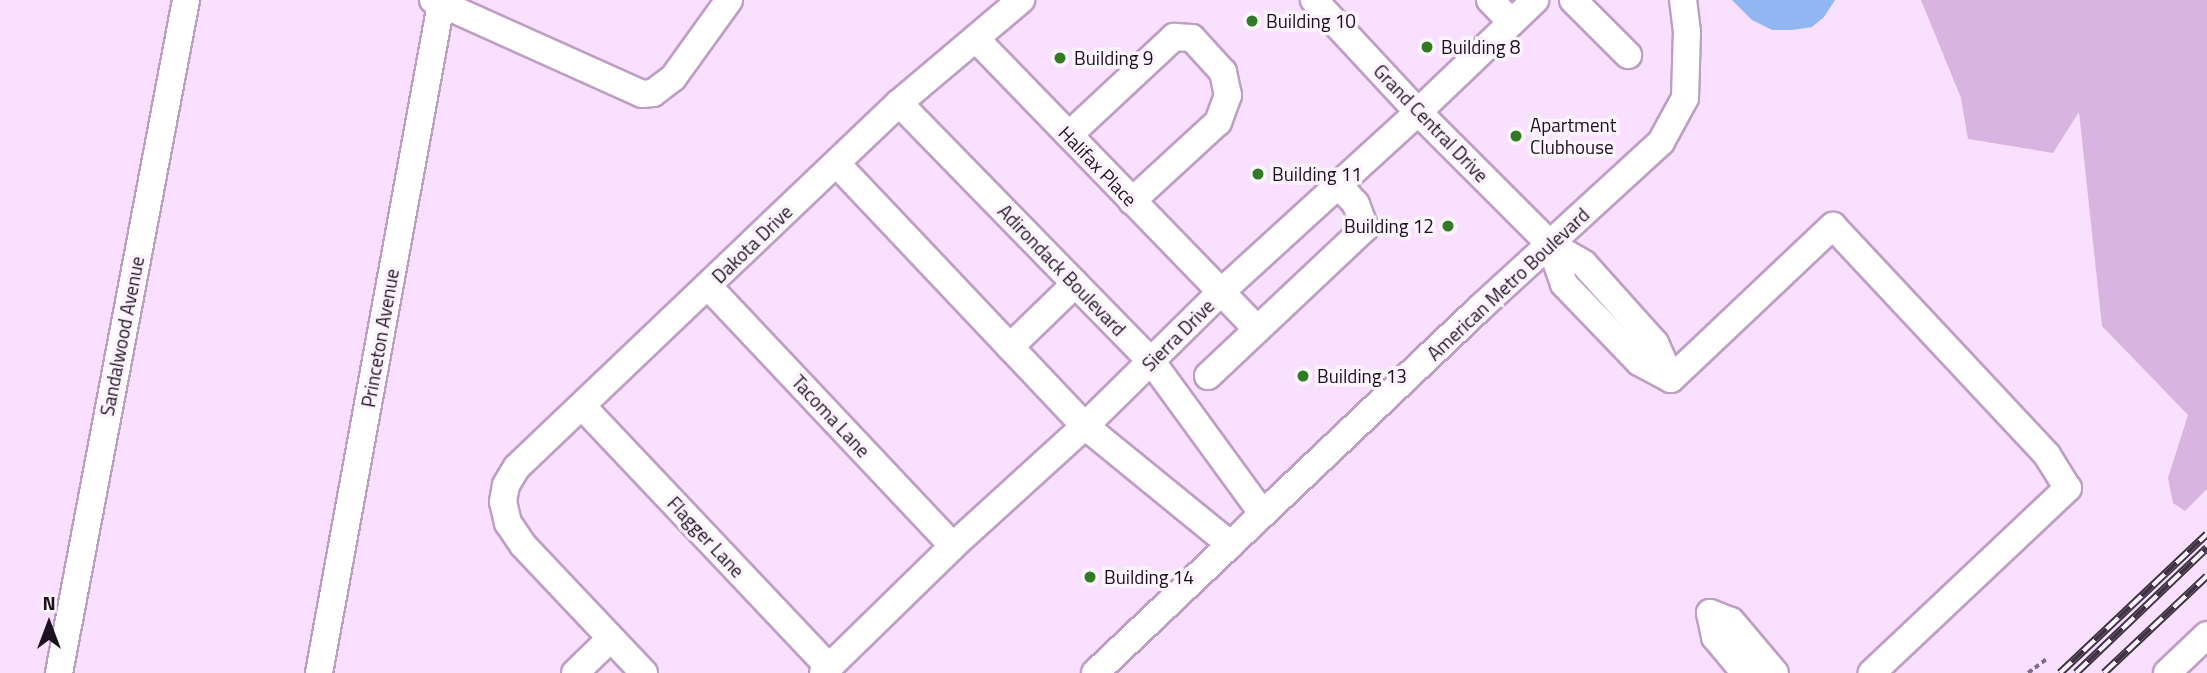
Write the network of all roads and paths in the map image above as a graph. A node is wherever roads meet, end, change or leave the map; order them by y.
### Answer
1 (186, 0) edge
2 (729, 0) edge
3 (1021, 0) edge
4 (1314, 0) edge
5 (1490, 0) edge
6 (1535, 0) edge
7 (1573, 0) edge
8 (1683, 0) edge
9 (437, 2) edge
10 (1511, 22) junction
11 (976, 39) junction
12 (1628, 55) dead end
13 (899, 103) junction
14 (1418, 112) junction
15 (1069, 135) junction
16 (836, 164) junction
17 (1338, 185) junction
18 (1132, 201) junction
19 (1550, 244) junction
20 (1075, 284) junction
21 (708, 286) junction
22 (1220, 293) junction
23 (1257, 329) junction
24 (1010, 347) junction
25 (1152, 362) junction
26 (1208, 376) dead end
27 (583, 407) junction
28 (1085, 426) junction
29 (1263, 514) junction
30 (1231, 545) junction
31 (953, 546) junction
32 (2207, 635) edge
33 (610, 639) junction
34 (2048, 658) dead end
35 (826, 670) edge
36 (59, 673) edge
37 (319, 673) edge
38 (575, 673) edge
39 (644, 673) edge
40 (1096, 673) edge
41 (1745, 673) edge
42 (1775, 673) edge
43 (1872, 673) edge
44 (2028, 673) edge
45 (2167, 673) edge

1 - 36 street, Sandalwood Avenue
2 - 9 street
3 - 11 street, Dakota Drive
4 - 14 street, Grand Central Drive
5 - 10 street
6 - 10 street, Sierra Drive
7 - 12 street
8 - 19 street, American Metro Boulevard
9 - 37 street, Princeton Avenue
10 - 14 street, Sierra Drive
11 - 13 street, Dakota Drive
11 - 15 street, Halifax Place
13 - 16 street, Dakota Drive
13 - 20 street, Adirondack Boulevard
14 - 17 street, Sierra Drive
14 - 19 street, Grand Central Drive
15 - 18 street, Halifax Place
15 - 18 street
16 - 21 street, Dakota Drive
16 - 24 street
17 - 22 street, Sierra Drive
17 - 23 street
18 - 22 street, Halifax Place
19 - 29 street, American Metro Boulevard
19 - 43 street
20 - 24 street
20 - 25 street, Adirondack Boulevard
21 - 27 street, Dakota Drive
21 - 31 street, Tacoma Lane
22 - 23 street, Halifax Place
22 - 25 street, Sierra Drive
23 - 26 street
24 - 28 street
25 - 28 street, Sierra Drive
25 - 29 street, Adirondack Boulevard
27 - 33 street, Dakota Drive
27 - 35 street, Flagger Lane
28 - 30 street
28 - 31 street, Sierra Drive
29 - 30 street, American Metro Boulevard
30 - 40 street, American Metro Boulevard
31 - 35 street, Sierra Drive
32 - 45 street
33 - 38 street
33 - 39 street
34 - 44 path
41 - 42 street

